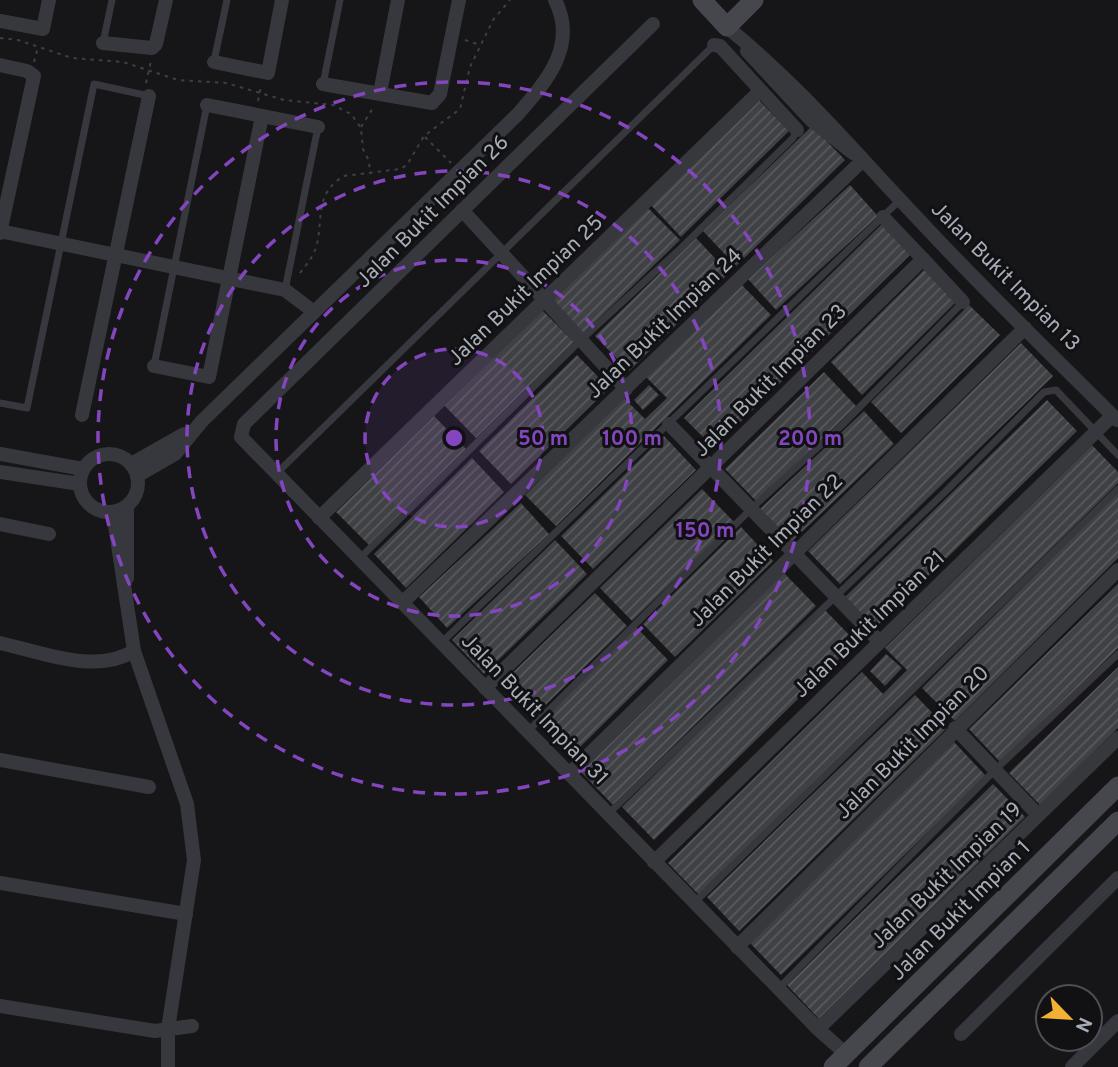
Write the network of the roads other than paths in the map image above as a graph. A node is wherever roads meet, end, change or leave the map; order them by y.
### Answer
1 (49, 0) edge
2 (112, 0) edge
3 (166, 0) edge
4 (227, 0) edge
5 (282, 0) edge
6 (340, 0) edge
7 (398, 0) edge
8 (459, 0) edge
9 (555, 0) edge
10 (702, 0) edge
11 (754, 0) edge
12 (0, 20) edge
13 (653, 24) dead end
14 (727, 27) junction
15 (103, 43) joint
16 (714, 45) joint
17 (214, 62) joint
18 (0, 65) edge
19 (323, 84) joint
20 (760, 91) junction
21 (380, 93) junction
22 (146, 95) joint
23 (206, 105) joint
24 (259, 116) junction
25 (318, 127) joint
26 (797, 130) joint
27 (863, 160) junction
28 (900, 200) junction
29 (461, 210) junction
30 (883, 217) junction
31 (0, 232) edge
32 (61, 244) junction
33 (115, 255) junction
34 (501, 255) junction
35 (923, 259) junction
36 (174, 267) junction
37 (229, 278) junction
38 (285, 290) junction
39 (544, 300) junction
40 (963, 302) joint
41 (314, 312) junction
42 (1025, 328) junction
43 (581, 340) junction
44 (154, 366) joint
45 (626, 389) junction
46 (0, 402) edge
47 (82, 415) dead end
48 (1115, 419) edge
49 (669, 424) junction
50 (242, 430) joint
51 (1096, 433) junction
52 (0, 454) edge
53 (1118, 454) edge
54 (24, 459) junction
55 (712, 468) junction
56 (83, 469) junction
57 (134, 470) junction
58 (0, 472) edge
59 (276, 474) junction
60 (22, 476) junction
61 (80, 484) junction
62 (1118, 489) edge
63 (127, 506) junction
64 (751, 509) junction
65 (113, 512) junction
66 (319, 518) junction
67 (0, 524) edge
68 (49, 534) dead end
69 (793, 552) junction
70 (359, 559) junction
71 (1118, 570) edge
72 (835, 595) junction
73 (125, 600) junction
74 (402, 603) junction
75 (880, 642) junction
76 (0, 643) edge
77 (441, 643) junction
78 (134, 651) junction
79 (1118, 654) edge
80 (485, 688) junction
81 (956, 728) junction
82 (527, 731) junction
83 (1118, 738) edge
84 (0, 760) edge
85 (995, 770) junction
86 (569, 774) junction
87 (1118, 786) edge
88 (149, 787) dead end
89 (608, 814) junction
90 (1038, 815) junction
91 (1118, 821) edge
92 (654, 862) junction
93 (1118, 878) edge
94 (0, 883) edge
95 (694, 903) junction
96 (186, 914) junction
97 (737, 947) junction
98 (778, 989) junction
99 (0, 1006) edge
100 (1118, 1021) edge
101 (192, 1026) dead end
102 (168, 1029) junction
103 (818, 1030) junction
104 (961, 1034) dead end
105 (883, 1052) junction
106 (842, 1063) edge
107 (168, 1067) edge
108 (868, 1067) edge
109 (1072, 1067) edge

1 - 12 street
2 - 15 lane
3 - 15 street
4 - 17 lane
5 - 17 street
6 - 19 lane
7 - 21 street
8 - 21 street
9 - 41 street
10 - 14 street, Jalan Bukit Impian 13
11 - 14 street
13 - 29 street, Jalan Bukit Impian 26
14 - 27 street, Jalan Bukit Impian 13
16 - 20 street
16 - 34 lane
18 - 31 street
19 - 21 street
20 - 26 street
20 - 39 street, Jalan Bukit Impian 25
22 - 32 lane
22 - 33 street
23 - 24 street
23 - 36 lane
24 - 25 street
24 - 37 street
25 - 38 lane
26 - 43 lane
27 - 28 street, Jalan Bukit Impian 13
27 - 45 street, Jalan Bukit Impian 24
28 - 30 lane
28 - 42 street, Jalan Bukit Impian 13
29 - 34 street
29 - 50 street, Jalan Bukit Impian 26
30 - 35 street
30 - 49 lane
31 - 32 street
32 - 33 street
32 - 46 lane
33 - 36 street
33 - 47 street
34 - 39 street
34 - 59 lane
35 - 40 street
35 - 55 street, Jalan Bukit Impian 23
36 - 37 street
36 - 44 lane
37 - 38 street
37 - 44 street
38 - 41 street
39 - 43 street
39 - 66 street, Jalan Bukit Impian 25
40 - 64 lane
41 - 57 street
42 - 48 street, Jalan Bukit Impian 13
42 - 69 street, Jalan Bukit Impian 22
43 - 45 street
43 - 70 lane
45 - 74 street, Jalan Bukit Impian 24
48 - 51 street, Jalan Bukit Impian 21
49 - 55 street
49 - 77 lane
50 - 59 street, Jalan Bukit Impian 31
51 - 53 lane
51 - 72 lane
51 - 75 street, Jalan Bukit Impian 21
52 - 54 street
54 - 56 street
54 - 60 street
55 - 64 street
55 - 80 street, Jalan Bukit Impian 23
56 - 57 street
56 - 61 street
57 - 63 street
58 - 60 street
59 - 66 street, Jalan Bukit Impian 31
60 - 61 street
61 - 65 street
62 - 95 lane
63 - 65 street
63 - 73 street
64 - 69 street
64 - 82 lane
65 - 73 street
66 - 70 street, Jalan Bukit Impian 31
67 - 68 street
69 - 72 street
69 - 86 street, Jalan Bukit Impian 22
70 - 74 street, Jalan Bukit Impian 31
71 - 81 street, Jalan Bukit Impian 20
72 - 75 street
72 - 89 lane
73 - 78 street
74 - 77 street, Jalan Bukit Impian 31
75 - 92 street, Jalan Bukit Impian 21
76 - 78 street
77 - 80 street, Jalan Bukit Impian 31
78 - 96 street
79 - 85 lane
80 - 82 street, Jalan Bukit Impian 31
81 - 85 street
81 - 97 street, Jalan Bukit Impian 20
82 - 86 street, Jalan Bukit Impian 31
83 - 90 street, Jalan Bukit Impian 19
84 - 88 street
85 - 90 street
85 - 98 lane
86 - 89 street, Jalan Bukit Impian 31
87 - 106 street, Jalan Bukit Impian 1
89 - 92 street, Jalan Bukit Impian 31
90 - 103 street, Jalan Bukit Impian 19
91 - 105 street
92 - 95 street, Jalan Bukit Impian 31
93 - 104 street
94 - 96 street
95 - 97 street, Jalan Bukit Impian 31
96 - 102 street
97 - 98 street, Jalan Bukit Impian 31
98 - 103 street, Jalan Bukit Impian 31
99 - 102 street
100 - 109 street
101 - 102 street
102 - 107 street
103 - 106 street
105 - 106 street
105 - 108 street

